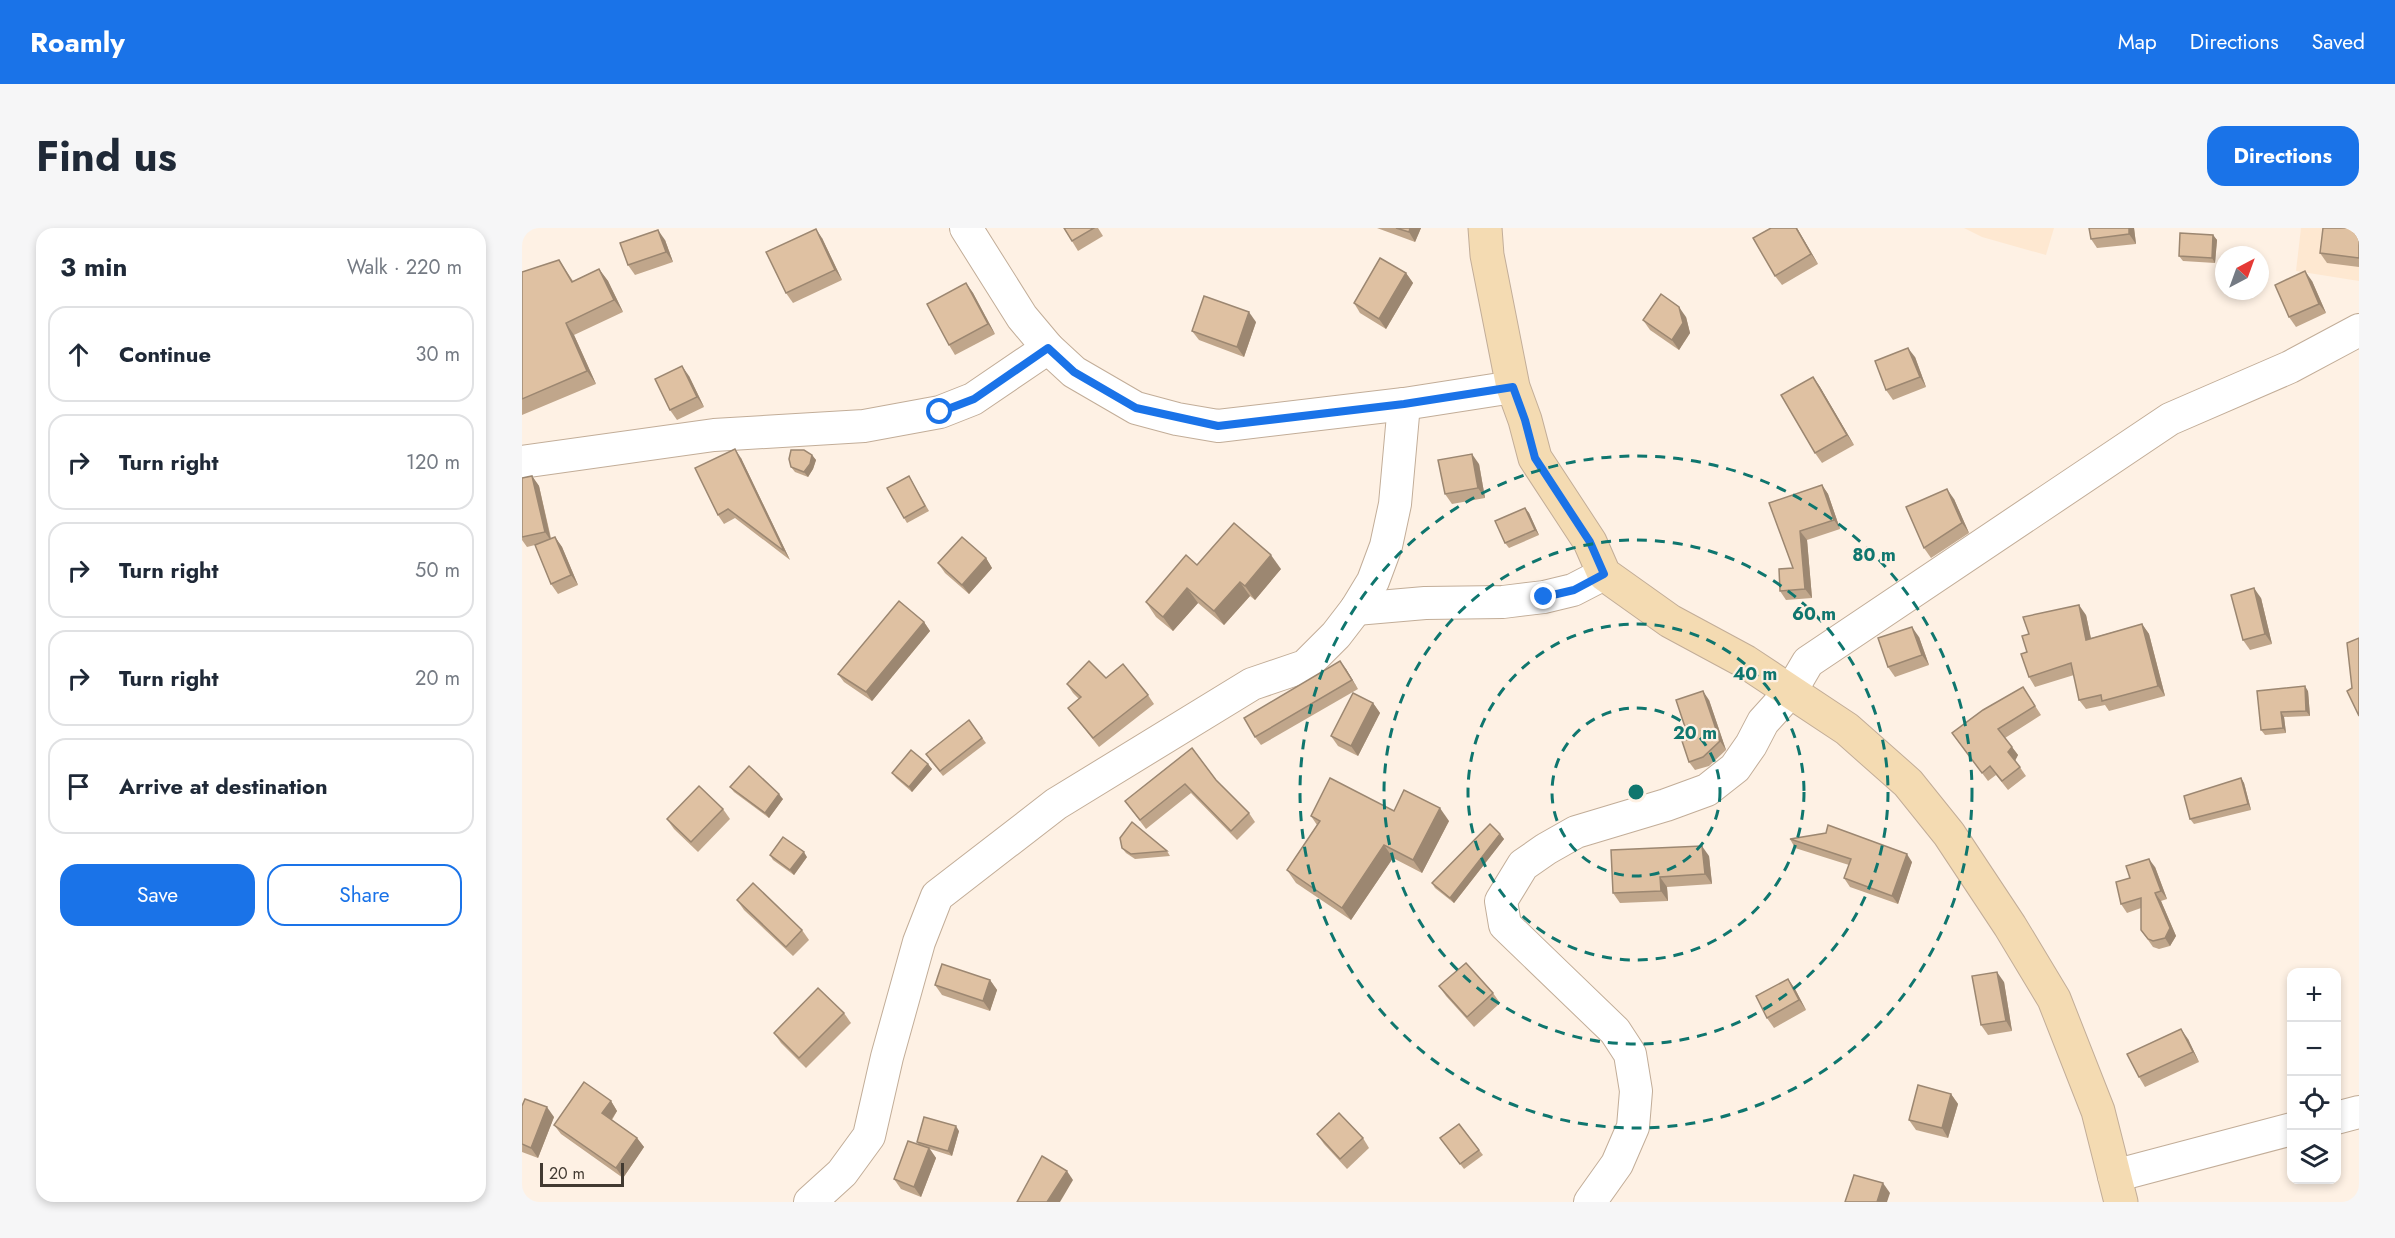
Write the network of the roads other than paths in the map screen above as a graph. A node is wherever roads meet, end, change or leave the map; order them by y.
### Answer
1 (966, 228) edge
2 (1485, 228) edge
3 (2359, 330) edge
4 (1048, 348) junction
5 (1513, 387) junction
6 (1404, 404) junction
7 (522, 462) edge
8 (1604, 574) junction
9 (1356, 609) junction
10 (1791, 691) junction
11 (2359, 1112) edge
12 (2341, 1117) edge
13 (2287, 1132) edge
14 (2118, 1189) edge
15 (810, 1202) edge
16 (1590, 1202) edge

1 - 4 street
2 - 5 main road
3 - 10 street
4 - 6 street
4 - 7 street
5 - 6 street
5 - 8 main road
6 - 9 street
8 - 9 street
8 - 10 main road
9 - 15 street
10 - 14 main road
10 - 16 street
11 - 12 street
13 - 14 street

